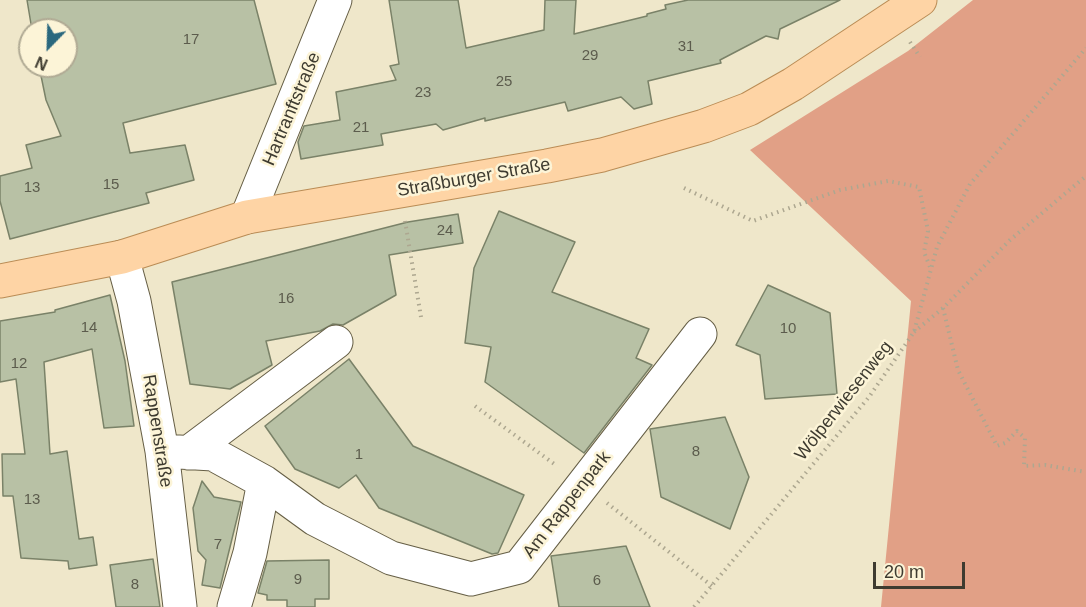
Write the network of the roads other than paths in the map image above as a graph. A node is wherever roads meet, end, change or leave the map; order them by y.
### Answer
1 (335, 0) edge
2 (920, 0) edge
3 (247, 217) junction
4 (122, 257) junction
5 (0, 281) edge
6 (700, 334) dead end
7 (336, 342) dead end
8 (175, 452) junction
9 (264, 482) junction
10 (180, 607) edge
11 (234, 607) edge

1 - 3 street, Hartranftstraße
2 - 3 main road, Straßburger Straße
3 - 4 main road, Straßburger Straße
4 - 5 main road, Straßburger Straße
4 - 8 street, Rappenstraße
6 - 9 street, Am Rappenpark
7 - 8 street
8 - 9 street, Am Rappenpark
8 - 10 street, Rappenstraße
9 - 11 street

